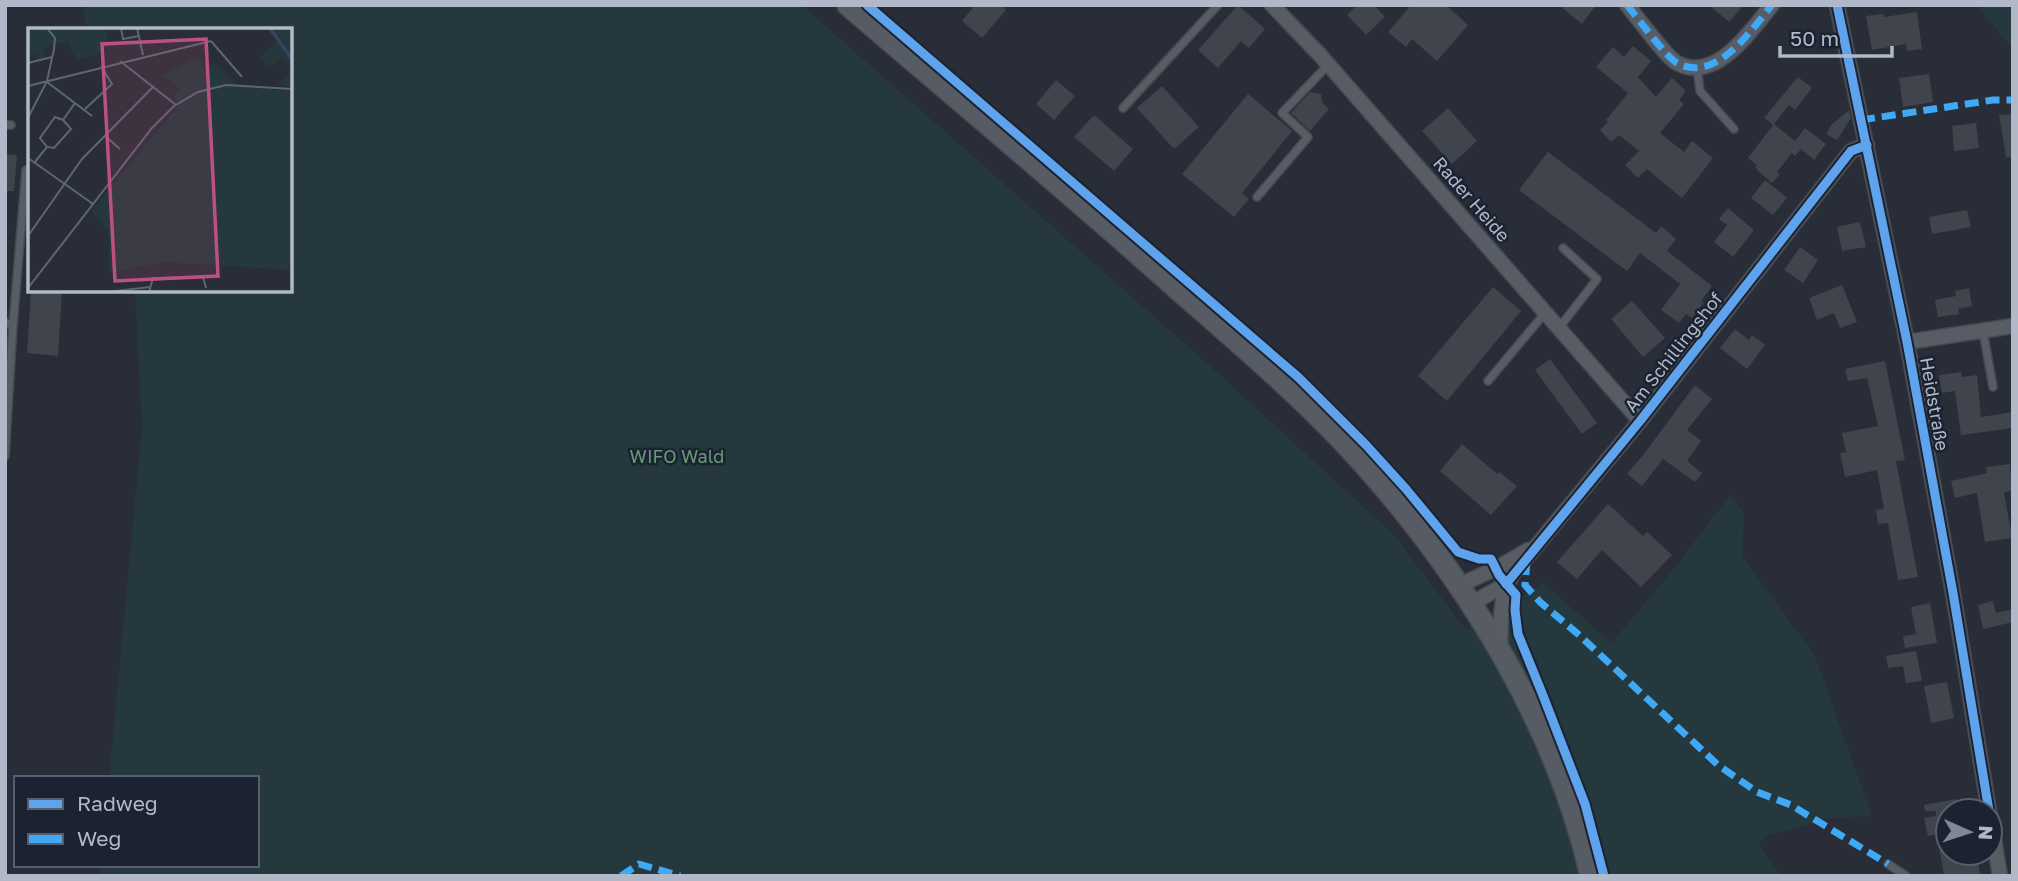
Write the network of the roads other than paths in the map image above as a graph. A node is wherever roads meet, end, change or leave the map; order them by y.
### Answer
1 (848, 5) edge
2 (1218, 5) edge
3 (1272, 5) edge
4 (1627, 5) edge
5 (1772, 5) edge
6 (1837, 5) edge
7 (1328, 65) junction
8 (1697, 67) junction
9 (1123, 108) dead end
10 (1734, 129) dead end
11 (1867, 145) junction
12 (26, 170) dead end
13 (1257, 197) dead end
14 (1563, 248) dead end
15 (1545, 313) junction
16 (9, 324) edge
17 (2013, 326) edge
18 (1559, 328) junction
19 (1983, 331) junction
20 (1907, 342) junction
21 (1488, 381) dead end
22 (1993, 387) dead end
23 (1640, 421) junction
24 (5, 456) edge
25 (1538, 544) junction
26 (1506, 584) junction
27 (1460, 585) junction
28 (1471, 604) junction
29 (1500, 653) junction
30 (1987, 797) edge
31 (1888, 864) dead end
32 (1591, 876) edge
33 (1906, 876) edge

1 - 27 main road
2 - 9 lane
3 - 7 street, Rader Heide
4 - 8 street
5 - 8 street
6 - 11 street, Heidstraße
7 - 13 lane
7 - 15 street, Rader Heide
8 - 10 lane
11 - 20 street, Heidstraße
11 - 23 street, Am Schillingshof
12 - 16 lane
14 - 18 lane
15 - 18 street, Rader Heide
15 - 21 lane
16 - 24 lane
17 - 19 street
18 - 23 street, Rader Heide
19 - 20 street
19 - 22 lane
20 - 30 street, Heidstraße
23 - 25 street, Am Schillingshof
25 - 26 street, Am Schillingshof
25 - 27 street, Am Schillingshof
26 - 28 street, Am Schillingshof
26 - 29 street
27 - 28 main road
28 - 29 main road
29 - 32 main road
31 - 33 lane

